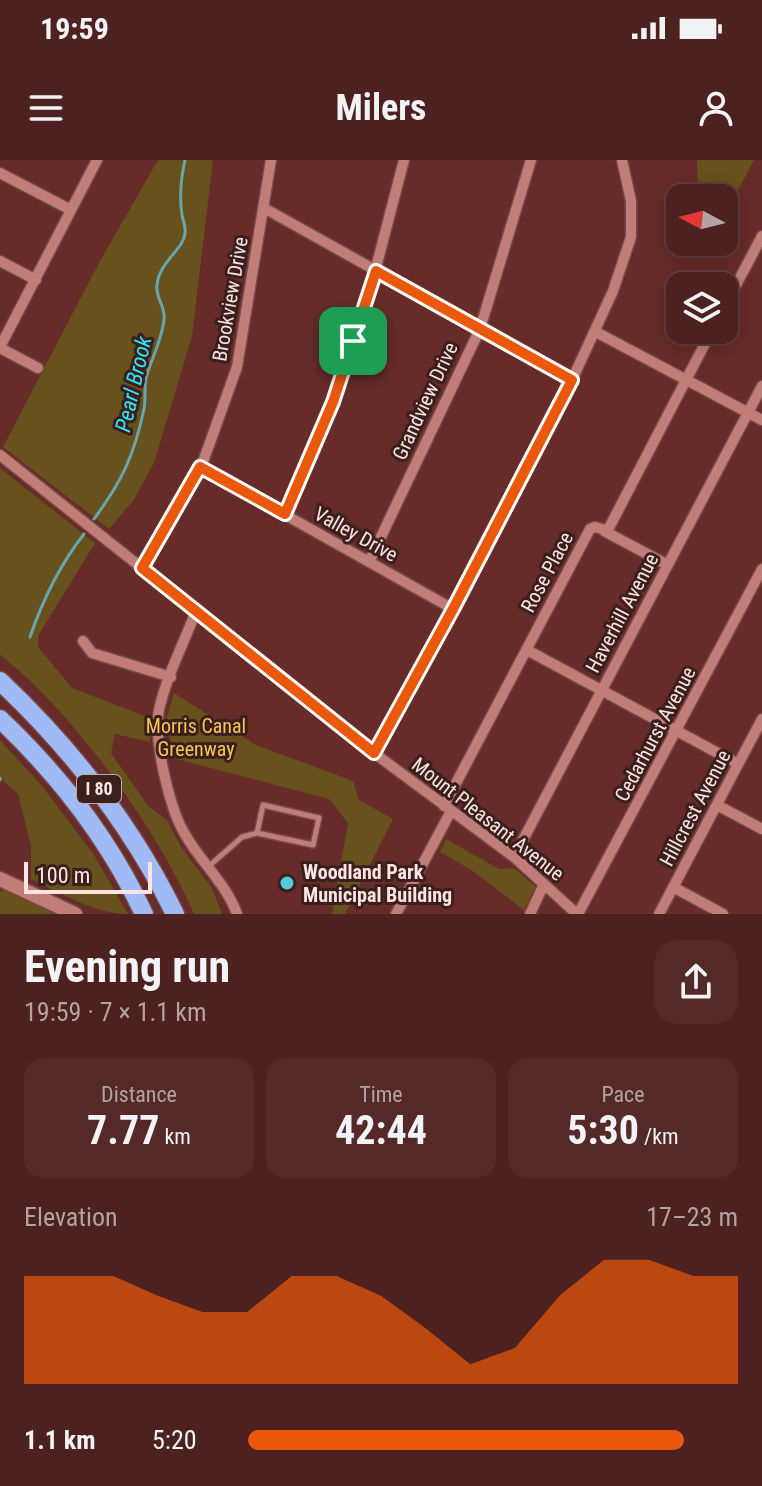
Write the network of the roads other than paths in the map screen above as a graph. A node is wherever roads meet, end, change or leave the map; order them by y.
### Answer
1 (97, 160) edge
2 (271, 160) edge
3 (404, 160) edge
4 (531, 160) edge
5 (622, 160) edge
6 (0, 173) edge
7 (264, 208) junction
8 (71, 210) junction
9 (762, 236) edge
10 (0, 261) edge
11 (376, 271) junction
12 (36, 280) junction
13 (738, 281) edge
14 (480, 329) junction
15 (596, 332) junction
16 (705, 344) edge
17 (0, 347) edge
18 (38, 368) dead end
19 (572, 380) junction
20 (686, 380) junction
21 (762, 386) edge
22 (748, 413) junction
23 (762, 420) edge
24 (0, 455) edge
25 (200, 467) junction
26 (285, 514) junction
27 (604, 531) junction
28 (369, 562) junction
29 (668, 565) junction
30 (142, 568) junction
31 (762, 569) edge
32 (453, 609) junction
33 (196, 611) junction
34 (83, 641) dead end
35 (527, 650) junction
36 (171, 677) junction
37 (0, 681) edge
38 (602, 690) junction
39 (0, 719) edge
40 (762, 719) edge
41 (677, 731) junction
42 (374, 753) junction
43 (738, 764) junction
44 (717, 805) junction
45 (448, 808) junction
46 (762, 829) edge
47 (257, 833) junction
48 (514, 857) junction
49 (207, 867) junction
50 (0, 879) edge
51 (544, 884) junction
52 (673, 887) junction
53 (143, 911) edge
54 (75, 914) edge
55 (175, 914) edge
56 (237, 914) edge
57 (396, 914) edge
58 (530, 914) edge
59 (578, 914) edge
60 (659, 914) edge
61 (723, 914) edge

1 - 8 street
2 - 7 street, Brookview Drive
3 - 11 street
4 - 14 street, Grandview Drive
5 - 15 street
6 - 8 street
7 - 11 street
7 - 25 street, Brookview Drive
8 - 12 street
9 - 13 street
10 - 12 street
11 - 14 street
11 - 26 street
12 - 17 street
14 - 19 street
14 - 28 street, Grandview Drive
15 - 19 street
15 - 20 street
16 - 20 street, Rose Place
17 - 18 street
19 - 32 street
20 - 22 street
20 - 27 street, Rose Place
21 - 22 street, Haverhill Avenue
22 - 23 street
22 - 29 street, Haverhill Avenue
24 - 30 street, Mount Pleasant Avenue
25 - 26 street, Valley Drive
25 - 30 street, Brookview Drive
26 - 28 street, Valley Drive
27 - 29 street
27 - 35 street, Rose Place
28 - 32 street, Valley Drive
29 - 38 street, Haverhill Avenue
30 - 33 street, Mount Pleasant Avenue
31 - 41 street, Cedarhurst Avenue
32 - 42 street
33 - 36 street
33 - 42 street, Mount Pleasant Avenue
34 - 36 street
35 - 38 street
35 - 45 street, Rose Place
36 - 49 street
37 - 55 highway, I 80
38 - 41 street
38 - 48 street, Haverhill Avenue
39 - 53 highway, I 80
40 - 43 street, Hillcrest Avenue
41 - 43 street
41 - 59 street, Cedarhurst Avenue
42 - 45 street, Mount Pleasant Avenue
43 - 44 street, Hillcrest Avenue
44 - 46 street
44 - 52 street, Hillcrest Avenue
45 - 48 street, Mount Pleasant Avenue
45 - 57 street, Rose Place
47 - 47 lane
47 - 49 lane
48 - 51 street, Mount Pleasant Avenue
49 - 56 street
50 - 54 main road
51 - 58 street
51 - 59 street, Mount Pleasant Avenue
52 - 60 street, Hillcrest Avenue
52 - 61 street

